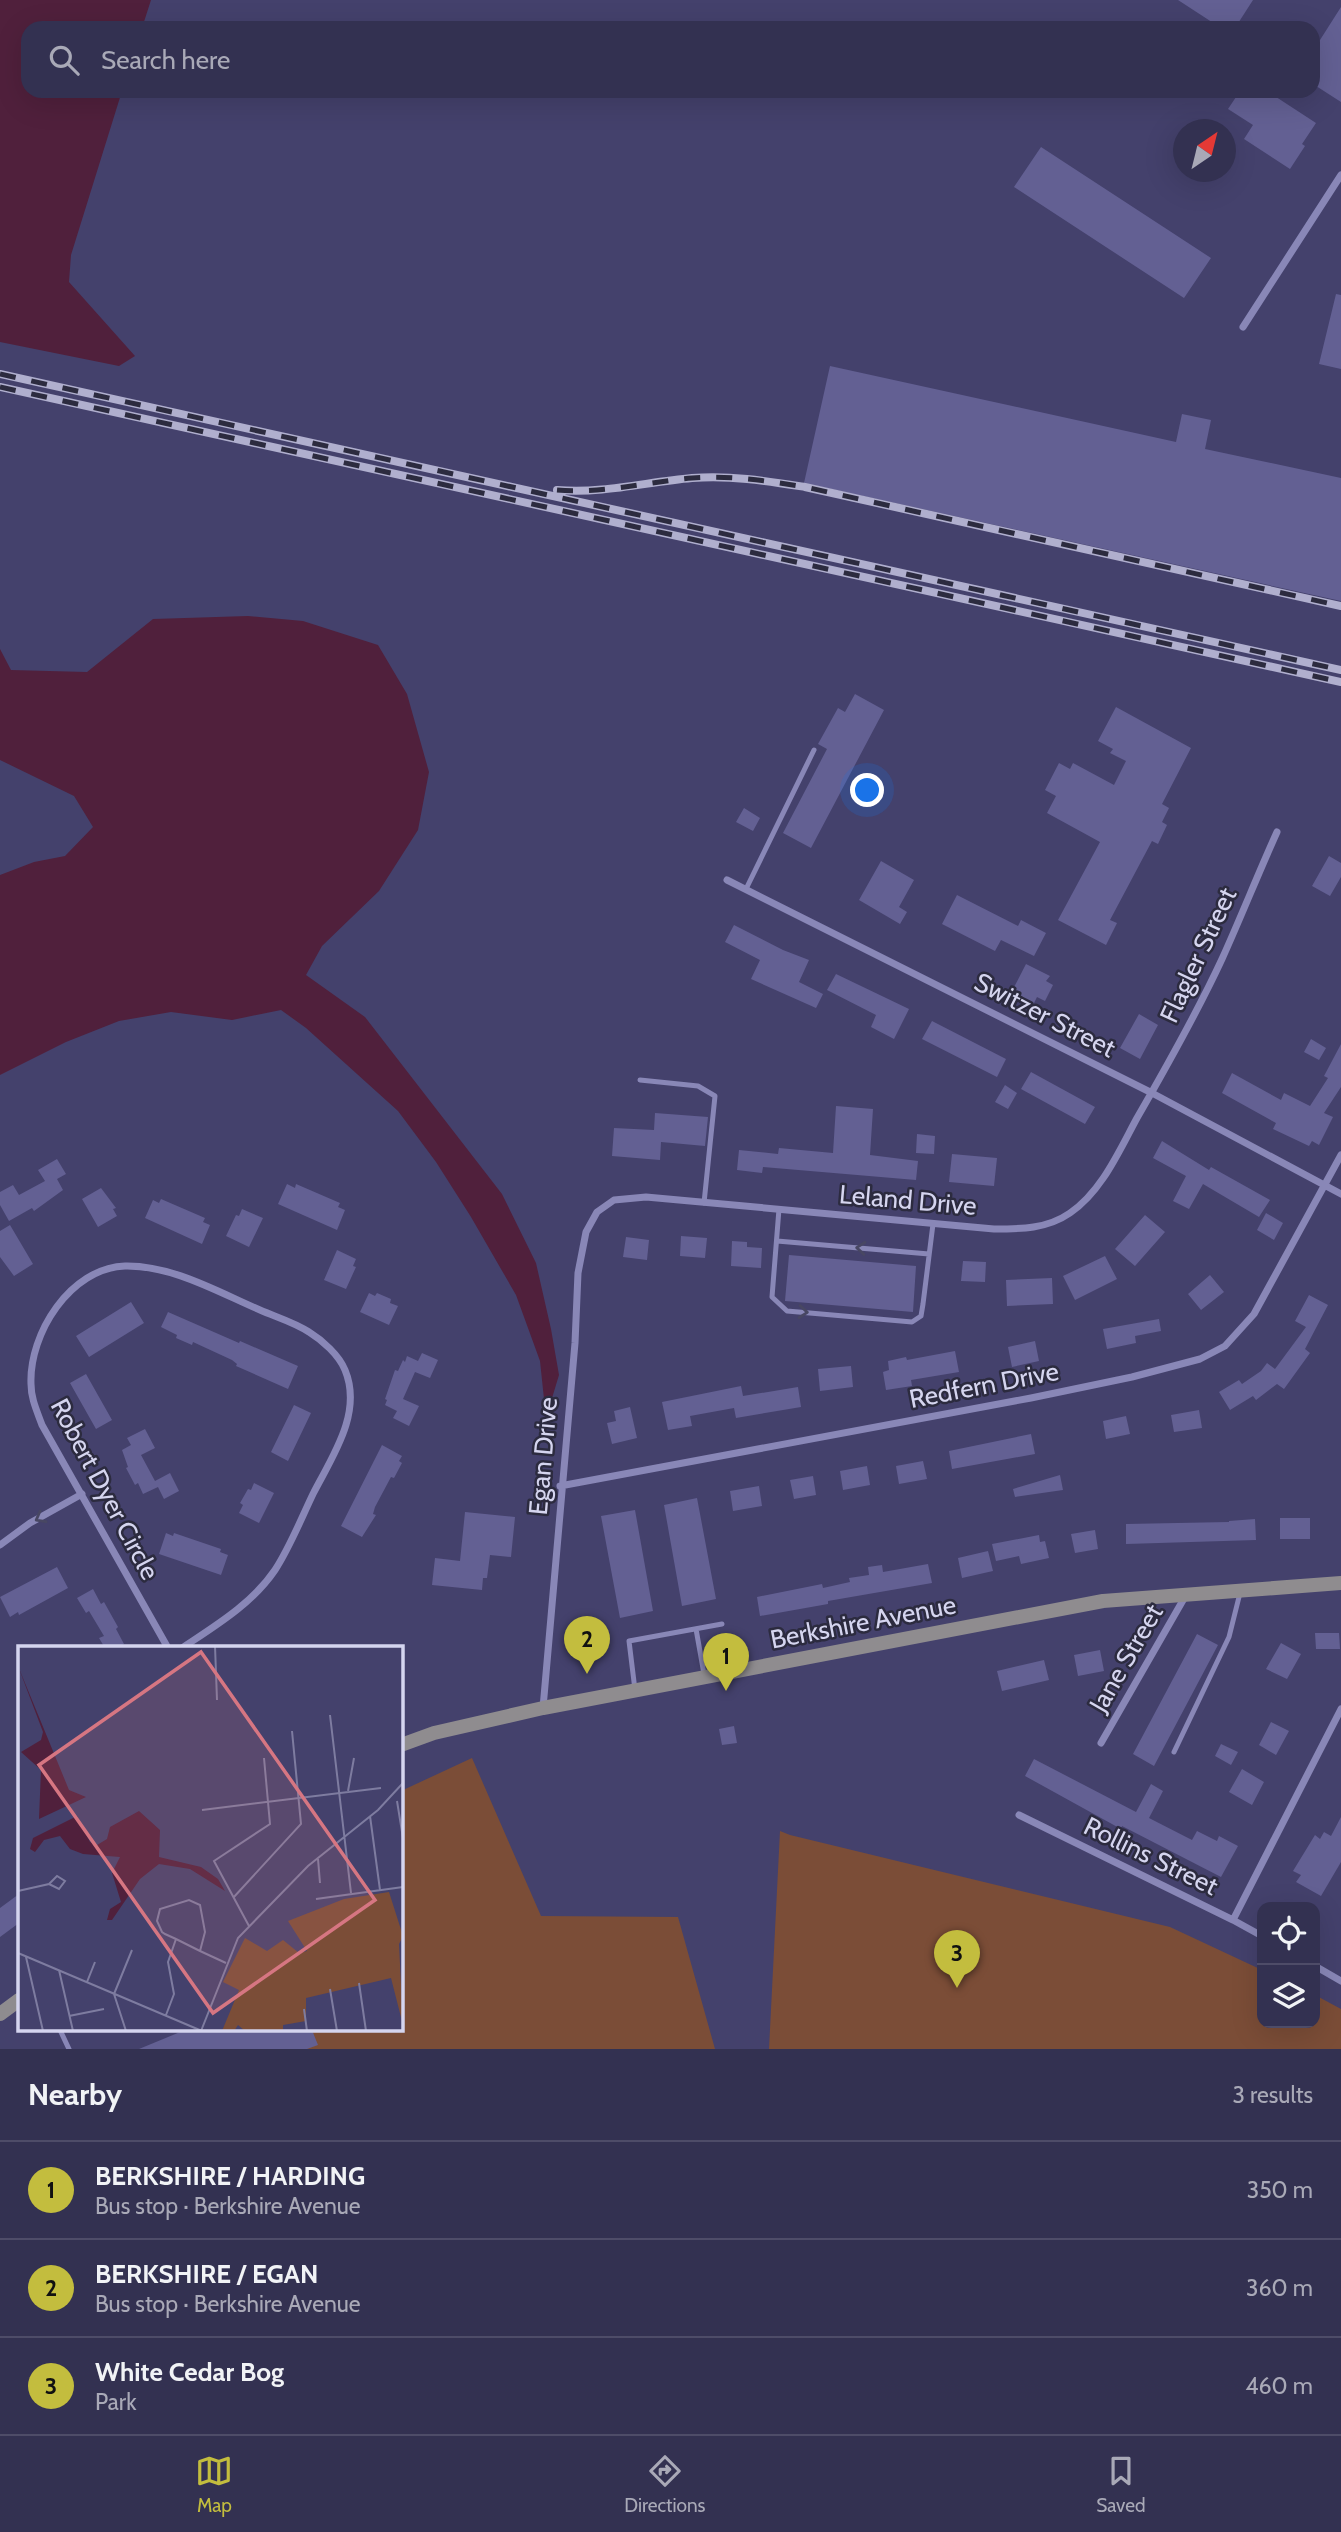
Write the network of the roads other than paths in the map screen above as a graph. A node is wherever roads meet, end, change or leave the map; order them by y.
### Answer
1 (1341, 176) edge
2 (1243, 327) dead end
3 (814, 750) dead end
4 (1277, 832) dead end
5 (727, 880) dead end
6 (746, 889) junction
7 (640, 1080) dead end
8 (1152, 1093) junction
9 (1341, 1155) edge
10 (1325, 1185) junction
11 (1341, 1194) edge
12 (704, 1203) junction
13 (779, 1209) junction
14 (597, 1212) joint
15 (933, 1224) junction
16 (777, 1241) junction
17 (929, 1254) junction
18 (560, 1486) junction
19 (82, 1494) junction
20 (0, 1545) edge
21 (1341, 1583) edge
22 (1241, 1590) junction
23 (1187, 1593) junction
24 (722, 1624) dead end
25 (696, 1629) junction
26 (167, 1646) edge
27 (185, 1646) edge
28 (705, 1677) junction
29 (635, 1690) junction
30 (543, 1708) junction
31 (1341, 1709) edge
32 (1101, 1744) dead end
33 (402, 1745) edge
34 (1174, 1752) dead end
35 (1020, 1815) dead end
36 (1233, 1920) junction
37 (1257, 1933) edge
38 (1320, 1969) edge
39 (1341, 1981) edge
40 (18, 2001) edge
41 (0, 2014) edge
42 (61, 2032) edge
43 (69, 2049) edge

1 - 2 street
3 - 6 lane
4 - 8 street, Flagler Street
5 - 6 street, Switzer Street
6 - 8 street, Switzer Street
7 - 12 lane
8 - 10 street, Switzer Street
8 - 15 street, Leland Drive
9 - 10 street, Redfern Drive
10 - 11 street, Switzer Street
10 - 18 street, Redfern Drive
12 - 13 street, Leland Drive
12 - 14 street, Leland Drive
13 - 15 street, Leland Drive
13 - 16 lane
14 - 18 street, Egan Drive
15 - 17 lane
17 -> 16 lane
16 -> 17 lane
18 - 30 street, Egan Drive
19 -> 20 street
19 - 26 street, Robert Dyer Circle
19 - 27 street, Robert Dyer Circle
21 - 22 main road, Berkshire Avenue
22 - 23 main road, Berkshire Avenue
22 - 34 lane
23 - 28 main road, Berkshire Avenue
23 - 32 street, Jane Street
24 - 25 lane
25 - 28 lane
25 - 29 lane
28 - 29 main road, Berkshire Avenue
29 - 30 main road, Berkshire Avenue
30 - 33 main road, Berkshire Avenue
31 - 36 street
35 - 36 street, Rollins Street
36 - 37 street, Rollins Street
38 - 39 street
40 - 41 main road
42 - 43 lane

